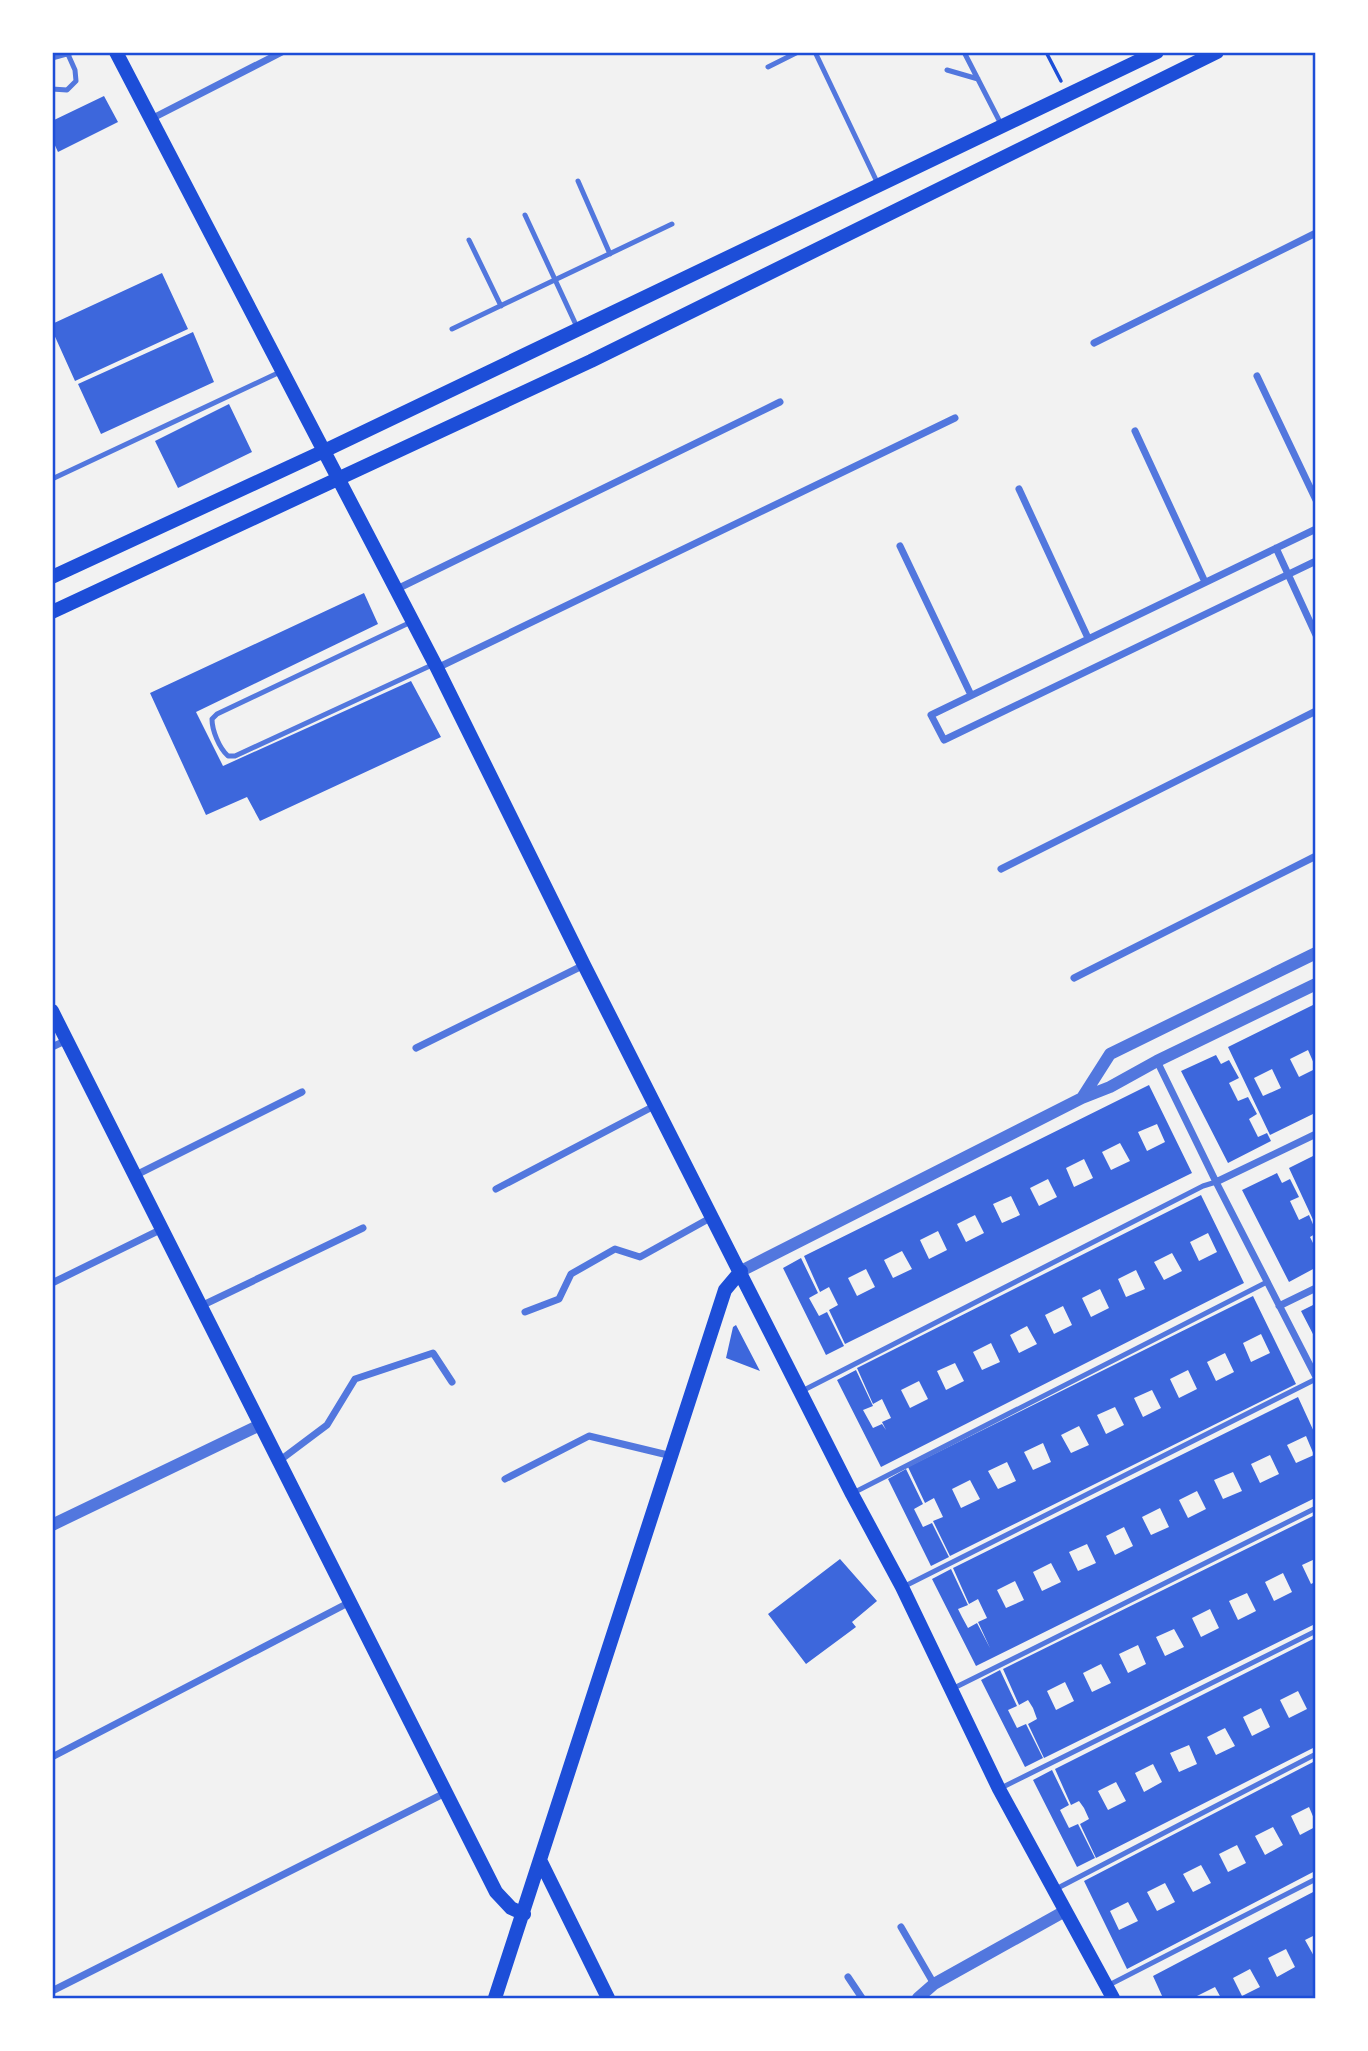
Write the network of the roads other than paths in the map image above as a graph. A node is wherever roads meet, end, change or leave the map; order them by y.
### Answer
1 (116, 52) edge
2 (282, 52) edge
3 (798, 52) edge
4 (815, 52) edge
5 (964, 52) edge
6 (1157, 52) edge
7 (1217, 52) edge
8 (70, 53) edge
9 (52, 58) edge
10 (768, 67) dead end
11 (947, 70) dead end
12 (978, 79) junction
13 (52, 89) edge
14 (151, 119) junction
15 (1002, 127) junction
16 (578, 181) dead end
17 (879, 187) junction
18 (525, 215) dead end
19 (672, 224) dead end
20 (1315, 233) edge
21 (469, 240) dead end
22 (610, 254) junction
23 (556, 281) junction
24 (501, 306) junction
25 (452, 329) dead end
26 (578, 330) junction
27 (1094, 343) dead end
28 (283, 370) junction
29 (1257, 376) dead end
30 (780, 402) dead end
31 (956, 418) dead end
32 (1135, 431) dead end
33 (324, 451) junction
34 (338, 478) junction
35 (52, 479) edge
36 (1019, 489) dead end
37 (1315, 500) edge
38 (1315, 529) edge
39 (900, 545) dead end
40 (1276, 548) junction
41 (1315, 561) edge
42 (1288, 574) junction
43 (52, 577) edge
44 (1205, 583) junction
45 (397, 589) junction
46 (52, 612) edge
47 (413, 621) junction
48 (1315, 635) edge
49 (1088, 638) junction
50 (436, 666) junction
51 (971, 695) junction
52 (1315, 711) edge
53 (1315, 856) edge
54 (1002, 869) dead end
55 (1315, 953) edge
56 (584, 965) junction
57 (1074, 978) dead end
58 (1315, 984) edge
59 (52, 1011) edge
60 (68, 1040) junction
61 (52, 1047) edge
62 (416, 1048) dead end
63 (1157, 1061) junction
64 (302, 1092) dead end
65 (1082, 1098) junction
66 (656, 1105) junction
67 (1315, 1134) edge
68 (136, 1175) junction
69 (1216, 1182) junction
70 (496, 1189) dead end
71 (713, 1216) junction
72 (163, 1228) junction
73 (363, 1228) dead end
74 (741, 1271) junction
75 (1267, 1282) junction
76 (52, 1283) edge
77 (1315, 1288) edge
78 (1279, 1306) junction
79 (200, 1307) junction
80 (525, 1312) dead end
81 (1315, 1378) edge
82 (452, 1382) dead end
83 (802, 1391) junction
84 (260, 1425) junction
85 (672, 1455) junction
86 (278, 1461) junction
87 (505, 1479) dead end
88 (852, 1494) junction
89 (1315, 1508) edge
90 (52, 1525) edge
91 (902, 1587) junction
92 (351, 1602) junction
93 (1315, 1631) edge
94 (951, 1690) junction
95 (1315, 1754) edge
96 (52, 1757) edge
97 (999, 1790) junction
98 (445, 1793) junction
99 (541, 1862) junction
100 (1315, 1878) edge
101 (1053, 1891) junction
102 (1065, 1911) junction
103 (524, 1914) junction
104 (901, 1927) dead end
105 (848, 1977) dead end
106 (934, 1984) junction
107 (52, 1991) edge
108 (1110, 1992) edge
109 (495, 1998) edge
110 (608, 1998) edge
111 (862, 1998) edge
112 (918, 1998) edge

1 - 14 main road
2 - 14 street
3 - 10 lane
4 - 17 lane
5 - 12 lane
6 - 15 main road
7 - 34 main road
8 - 9 lane
8 - 13 lane
11 - 12 lane
12 - 15 lane
14 - 28 main road
15 - 17 main road
16 - 22 lane
17 - 26 main road
18 - 23 lane
19 - 22 lane
20 - 27 street
21 - 24 lane
22 - 23 lane
23 - 24 lane
23 - 26 lane
24 - 25 lane
26 - 33 main road
28 - 33 main road
28 - 35 lane
29 - 37 street
30 - 45 street
31 - 50 street
32 - 44 street
33 - 34 main road
33 - 43 main road
34 - 45 main road
34 - 46 main road
36 - 49 street
38 - 40 street
39 - 51 street
40 - 42 street
40 - 44 street
41 - 42 street
42 - 48 street
42 - 51 street
44 - 49 street
45 - 47 main road
47 - 50 main road
47 - 50 lane
49 - 51 street
50 - 56 main road
52 - 54 street
53 - 57 street
55 - 65 street
56 - 62 street
56 - 66 main road
58 - 63 street
59 - 60 main road
60 - 61 street
60 - 68 main road
63 - 65 street
63 - 69 street
64 - 68 street
65 - 74 street
66 - 70 street
66 - 71 main road
67 - 69 street
68 - 72 main road
69 - 75 street
69 - 83 lane
71 - 74 main road
71 - 80 street
72 - 76 street
72 - 79 main road
73 - 79 street
74 - 83 main road
74 - 85 main road
75 - 78 street
75 - 88 lane
77 - 78 street
78 - 81 street
79 - 84 main road
81 - 91 lane
82 - 86 street
83 - 88 main road
84 - 86 main road
84 - 90 street
85 - 87 street
85 - 99 main road
86 - 92 main road
88 - 91 main road
89 - 94 lane
91 - 94 main road
92 - 96 street
92 - 98 main road
93 - 97 lane
94 - 97 main road
95 - 101 lane
97 - 101 main road
98 - 103 main road
98 - 107 street
99 - 103 main road
99 - 110 main road
100 - 108 lane
101 - 102 main road
102 - 106 street
102 - 108 main road
103 - 109 main road
104 - 106 street
105 - 111 street
106 - 112 street

